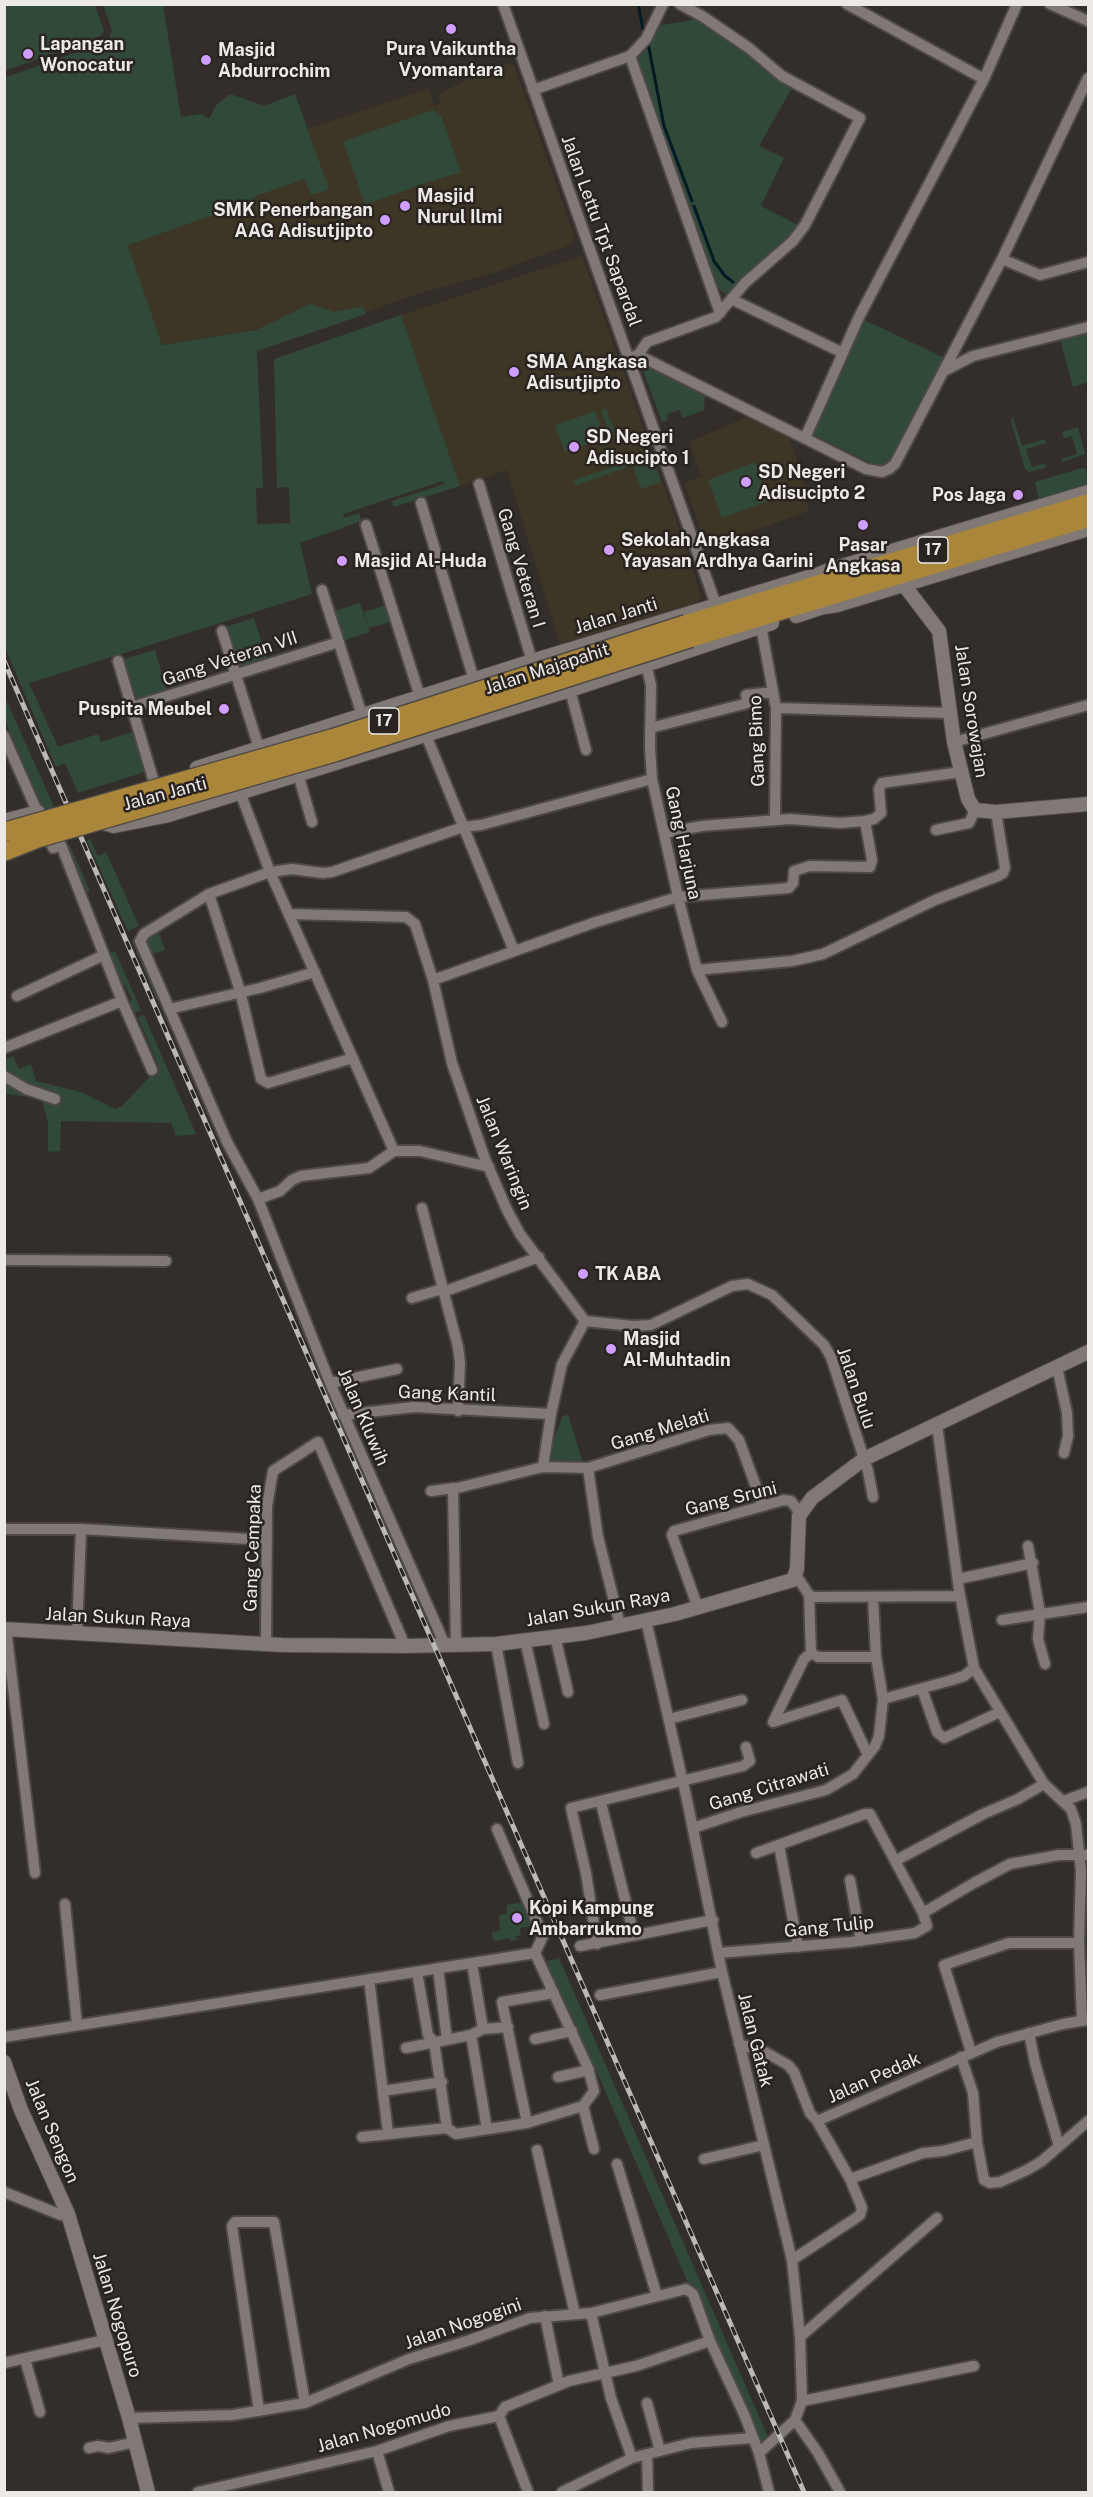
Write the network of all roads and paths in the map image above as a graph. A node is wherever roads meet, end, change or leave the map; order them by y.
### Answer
1 (503, 4) edge
2 (663, 4) edge
3 (680, 4) edge
4 (847, 4) edge
5 (1017, 4) edge
6 (1050, 4) edge
7 (1089, 21) edge
8 (630, 56) junction
9 (1089, 78) edge
10 (984, 79) junction
11 (533, 90) junction
12 (1002, 258) junction
13 (1089, 262) edge
14 (731, 299) junction
15 (720, 313) junction
16 (1089, 327) edge
17 (843, 353) junction
18 (633, 356) junction
19 (944, 371) junction
20 (805, 438) junction
21 (479, 484) dead end
22 (1089, 492) edge
23 (421, 502) dead end
24 (1089, 503) edge
25 (1089, 518) edge
26 (366, 525) dead end
27 (1089, 529) edge
28 (1034, 540) junction
29 (931, 545) junction
30 (809, 577) junction
31 (904, 585) junction
32 (322, 590) dead end
33 (780, 603) junction
34 (716, 605) junction
35 (820, 608) junction
36 (761, 626) junction
37 (689, 631) junction
38 (222, 632) dead end
39 (339, 642) junction
40 (118, 661) dead end
41 (532, 661) junction
42 (646, 664) junction
43 (236, 674) junction
44 (474, 680) junction
45 (570, 690) junction
46 (773, 692) junction
47 (420, 697) junction
48 (1089, 705) edge
49 (132, 707) junction
50 (776, 708) junction
51 (950, 712) junction
52 (357, 716) junction
53 (650, 728) junction
54 (426, 735) junction
55 (4, 736) edge
56 (954, 742) junction
57 (259, 748) junction
58 (586, 750) dead end
59 (364, 755) junction
60 (961, 772) junction
61 (298, 774) junction
62 (652, 779) junction
63 (154, 782) junction
64 (240, 792) junction
65 (1089, 804) edge
66 (975, 810) junction
67 (38, 812) junction
68 (996, 812) junction
69 (165, 816) junction
70 (775, 820) junction
71 (4, 821) edge
72 (864, 821) junction
73 (312, 822) dead end
74 (463, 827) junction
75 (936, 830) dead end
76 (4, 831) edge
77 (44, 833) junction
78 (664, 833) junction
79 (4, 845) edge
80 (4, 853) edge
81 (270, 872) junction
82 (209, 894) junction
83 (678, 897) junction
84 (289, 915) junction
85 (514, 951) junction
86 (104, 955) junction
87 (697, 970) junction
88 (315, 972) junction
89 (433, 980) junction
90 (240, 991) junction
91 (17, 996) dead end
92 (122, 1001) junction
93 (169, 1009) junction
94 (722, 1022) dead end
95 (4, 1048) edge
96 (353, 1058) junction
97 (152, 1070) dead end
98 (4, 1076) edge
99 (56, 1099) dead end
100 (394, 1150) junction
101 (489, 1167) junction
102 (258, 1199) junction
103 (422, 1208) dead end
104 (539, 1257) junction
105 (4, 1260) edge
106 (166, 1261) dead end
107 (443, 1290) junction
108 (412, 1298) dead end
109 (585, 1320) junction
110 (1089, 1352) edge
111 (1057, 1367) junction
112 (397, 1369) dead end
113 (330, 1383) junction
114 (458, 1411) junction
115 (550, 1414) junction
116 (344, 1415) junction
117 (937, 1425) junction
118 (1064, 1453) dead end
119 (864, 1459) junction
120 (543, 1467) junction
121 (588, 1468) junction
122 (454, 1489) junction
123 (431, 1491) dead end
124 (873, 1497) dead end
125 (763, 1506) junction
126 (800, 1513) junction
127 (4, 1529) edge
128 (81, 1529) junction
129 (267, 1540) junction
130 (1028, 1546) dead end
131 (1033, 1563) junction
132 (796, 1575) junction
133 (958, 1578) junction
134 (809, 1595) junction
135 (960, 1596) junction
136 (873, 1597) junction
137 (1089, 1607) edge
138 (698, 1608) junction
139 (1040, 1613) junction
140 (646, 1620) junction
141 (1002, 1620) dead end
142 (620, 1625) junction
143 (5, 1629) edge
144 (77, 1634) junction
145 (555, 1636) junction
146 (525, 1640) junction
147 (266, 1644) junction
148 (496, 1644) junction
149 (451, 1645) junction
150 (405, 1646) junction
151 (811, 1653) junction
152 (876, 1657) junction
153 (1045, 1664) dead end
154 (974, 1668) junction
155 (922, 1689) junction
156 (568, 1692) dead end
157 (883, 1699) junction
158 (742, 1700) dead end
159 (1000, 1712) junction
160 (669, 1719) junction
161 (544, 1724) dead end
162 (746, 1747) dead end
163 (868, 1755) junction
164 (518, 1763) dead end
165 (682, 1781) junction
166 (1044, 1784) junction
167 (1089, 1792) edge
168 (1064, 1801) junction
169 (602, 1807) dead end
170 (693, 1828) junction
171 (497, 1829) dead end
172 (779, 1845) junction
173 (756, 1853) dead end
174 (1084, 1855) edge
175 (895, 1861) junction
176 (35, 1873) dead end
177 (850, 1880) dead end
178 (65, 1904) dead end
179 (923, 1913) junction
180 (713, 1920) junction
181 (634, 1935) junction
182 (861, 1941) junction
183 (597, 1944) junction
184 (1079, 1944) junction
185 (580, 1946) dead end
186 (798, 1947) junction
187 (535, 1953) junction
188 (718, 1953) junction
189 (472, 1963) junction
190 (438, 1968) junction
191 (417, 1971) junction
192 (722, 1971) junction
193 (369, 1979) junction
194 (554, 1993) junction
195 (600, 1995) dead end
196 (1085, 2020) edge
197 (77, 2025) junction
198 (507, 2027) junction
199 (483, 2029) junction
200 (572, 2031) junction
201 (1029, 2033) junction
202 (471, 2035) junction
203 (4, 2037) edge
204 (535, 2039) dead end
205 (447, 2040) junction
206 (434, 2042) junction
207 (739, 2044) junction
208 (406, 2048) dead end
209 (966, 2054) junction
210 (4, 2062) edge
211 (589, 2070) junction
212 (558, 2077) dead end
213 (442, 2082) junction
214 (383, 2091) junction
215 (583, 2106) junction
216 (817, 2121) junction
217 (1089, 2121) edge
218 (528, 2123) junction
219 (447, 2128) junction
220 (486, 2129) junction
221 (388, 2133) junction
222 (362, 2137) dead end
223 (977, 2142) junction
224 (764, 2145) junction
225 (1059, 2146) junction
226 (594, 2149) dead end
227 (537, 2150) dead end
228 (704, 2159) dead end
229 (617, 2164) dead end
230 (850, 2178) junction
231 (4, 2192) edge
232 (68, 2214) junction
233 (937, 2218) dead end
234 (792, 2260) junction
235 (657, 2296) junction
236 (591, 2313) junction
237 (575, 2314) junction
238 (545, 2316) junction
239 (800, 2337) junction
240 (105, 2340) junction
241 (710, 2341) junction
242 (25, 2359) junction
243 (4, 2363) edge
244 (974, 2366) dead end
245 (604, 2373) junction
246 (559, 2385) junction
247 (802, 2402) junction
248 (305, 2403) junction
249 (647, 2403) dead end
250 (259, 2411) junction
251 (40, 2412) dead end
252 (499, 2416) junction
253 (129, 2418) junction
254 (795, 2420) junction
255 (752, 2438) junction
256 (135, 2442) junction
257 (88, 2448) dead end
258 (377, 2451) junction
259 (660, 2451) junction
260 (759, 2453) junction
261 (647, 2454) junction
262 (632, 2458) junction
263 (148, 2493) edge
264 (198, 2493) edge
265 (389, 2493) edge
266 (528, 2493) edge
267 (561, 2493) edge
268 (648, 2493) edge
269 (769, 2493) edge
270 (840, 2493) edge

1 - 11 street, Jalan Lettu Tpt Sapardal
2 - 8 street
3 - 14 street
4 - 10 street
5 - 10 street
6 - 7 street
8 - 11 street
8 - 15 street
9 - 12 street
10 - 17 street
11 - 18 street, Jalan Lettu Tpt Sapardal
12 - 13 street
12 - 19 street
14 - 15 street
14 - 17 street
15 - 18 street
16 - 19 street
17 - 20 street
18 - 20 street
18 - 34 street, Jalan Lettu Tpt Sapardal
19 - 20 street
21 - 41 street, Gang Veteran I
22 - 29 street, Jalan Janti
23 - 44 street
24 - 29 highway, Jalan Majapahit / 17
25 - 28 highway, Jalan Majapahit / 17
26 - 47 street
27 - 28 street
28 - 31 street
28 - 33 highway, Jalan Majapahit / 17
29 - 30 street, Jalan Janti
29 - 33 highway, Jalan Majapahit / 17
30 - 33 street
30 - 34 street, Jalan Janti
31 - 35 street
31 - 51 street, Jalan Sorowajan
32 - 39 street
33 - 35 street
33 - 37 highway, Jalan Majapahit / 17
34 - 41 street, Jalan Janti
35 - 36 street, Jalan Janti
36 - 42 street, Jalan Janti
36 - 46 street, Gang Bimo
37 - 76 highway, Jalan Majapahit / 17, bridge
37 - 77 highway, Jalan Majapahit / 17, bridge
38 - 43 street
39 - 43 street, Gang Veteran VII
39 - 52 street
40 - 49 street
41 - 44 street, Jalan Janti
42 - 45 street, Jalan Janti
42 - 53 street, Gang Harjuna
43 - 49 street, Gang Veteran VII
43 - 57 street
44 - 47 street, Jalan Janti
45 - 54 street, Jalan Janti
45 - 58 street
46 - 50 street, Gang Bimo
46 - 53 street
47 - 52 street, Jalan Janti
48 - 56 street
49 - 63 street
50 - 51 street
50 - 70 street, Gang Bimo
51 - 56 street, Jalan Sorowajan
52 - 57 street, Jalan Janti
52 - 59 street
53 - 62 street, Gang Harjuna
54 - 59 street, Jalan Janti
54 - 74 street
55 - 67 street
56 - 60 street, Jalan Sorowajan
57 - 63 street, Jalan Janti
59 - 61 street, Jalan Janti
60 - 66 street, Jalan Sorowajan
60 - 72 street
61 - 64 street, Jalan Janti
61 - 73 street
62 - 74 street
62 - 78 street, Gang Harjuna
63 - 69 street
63 - 69 street, Jalan Janti
64 - 69 street, Jalan Janti
64 - 81 street
65 - 68 street
66 - 68 street
66 - 75 street
67 - 71 street
67 - 77 street
68 - 87 street
70 - 72 street
70 - 78 street
72 - 83 street
74 - 81 street
74 - 85 street
76 - 77 street
77 - 79 highway, Jalan Majapahit / 17, bridge
77 - 80 highway, Jalan Majapahit / 17, bridge
77 - 86 street
78 - 83 street, Gang Harjuna
81 - 82 street
81 - 84 street
82 - 90 street
82 - 93 street
83 - 85 street
83 - 87 street, Gang Harjuna
84 - 88 street
84 - 89 street, Jalan Waringin
85 - 89 street
86 - 91 street
86 - 92 street
87 - 94 street, Gang Harjuna
88 - 90 street
88 - 96 street
89 - 101 street, Jalan Waringin
90 - 93 street
90 - 96 street
92 - 95 street
92 - 97 street
93 - 102 street, Jalan Kluwih
96 - 100 street
98 - 99 street
100 - 101 street
100 - 102 street
101 - 104 street, Jalan Waringin
102 - 113 street, Jalan Kluwih
103 - 107 street
104 - 107 street
104 - 109 street, Jalan Waringin
105 - 106 street
107 - 108 street
107 - 114 street
109 - 115 street
109 - 119 street, Jalan Bulu
110 - 111 street
111 - 117 street
111 - 118 street
112 - 113 street
113 - 116 street, Jalan Kluwih
114 - 115 street, Gang Kantil
114 - 116 street, Gang Kantil
115 - 120 street
116 - 149 street, Jalan Kluwih
117 - 119 street
117 - 133 street
119 - 124 street
119 - 126 street
120 - 121 street
120 - 122 street
121 - 125 street, Gang Melati
121 - 142 street
122 - 123 street
122 - 149 street
125 - 126 street, Gang Sruni
125 - 138 street, Gang Sruni
126 - 132 street
127 - 128 street
128 - 129 street
128 - 144 street
129 - 147 street, Gang Cempaka
129 - 150 street, Gang Cempaka
130 - 131 street
131 - 133 street
131 - 139 street
132 - 134 street
132 - 138 street, Jalan Sukun Raya
133 - 135 street
134 - 136 street
134 - 151 street
135 - 136 street
135 - 154 street
136 - 152 street, Gang Citrawati
137 - 139 street
138 - 140 street, Jalan Sukun Raya
139 - 141 street
139 - 153 street
140 - 142 street, Jalan Sukun Raya
140 - 160 street, Jalan Gatak
142 - 145 street, Jalan Sukun Raya
143 - 144 street, Jalan Sukun Raya
143 - 176 street
144 - 147 street, Jalan Sukun Raya
145 - 146 street, Jalan Sukun Raya
145 - 156 street
146 - 148 street, Jalan Sukun Raya
146 - 161 street
147 - 150 street, Jalan Sukun Raya
148 - 149 street, Jalan Sukun Raya
148 - 164 street
149 - 150 street, Jalan Sukun Raya
151 - 152 street
151 - 163 street
152 - 157 street, Gang Citrawati
154 - 155 street
154 - 159 street
155 - 157 street
155 - 159 street
157 - 163 street, Gang Citrawati
158 - 160 street
159 - 166 street
160 - 165 street, Jalan Gatak
162 - 165 street
163 - 170 street, Gang Citrawati
165 - 170 street, Jalan Gatak
165 - 183 street
166 - 168 street
166 - 175 street
167 - 168 street
168 - 174 street
169 - 181 street
170 - 180 street, Jalan Gatak
171 - 187 street
172 - 173 street
172 - 175 street
172 - 186 street
174 - 179 street
174 - 184 street
175 - 179 street
177 - 182 street
178 - 197 street
179 - 182 street, Gang Tulip
180 - 181 street
180 - 188 street, Jalan Gatak
181 - 183 street
182 - 186 street, Gang Tulip
183 - 185 street
184 - 196 street
184 - 209 street
186 - 188 street, Gang Tulip
187 - 189 street
187 - 194 street
188 - 192 street, Jalan Gatak
189 - 190 street
189 - 199 street
190 - 191 street
190 - 205 street
191 - 193 street
191 - 206 street
192 - 195 street
192 - 207 street, Jalan Gatak
193 - 197 street
193 - 214 street
194 - 198 street
194 - 200 street
196 - 201 street, Jalan Pedak
197 - 203 street
198 - 199 street
198 - 218 street
199 - 202 street
200 - 204 street
200 - 211 street
201 - 209 street, Jalan Pedak
201 - 225 street
202 - 205 street
202 - 220 street
205 - 206 street
206 - 208 street
206 - 213 street
207 - 216 street
207 - 224 street, Jalan Gatak
209 - 216 street, Jalan Pedak
209 - 223 street
210 - 232 street, Jalan Sengon
211 - 212 street
211 - 215 street
213 - 214 street
213 - 219 street
214 - 221 street
215 - 218 street
215 - 226 street
216 - 230 street, Jalan Pedak
217 - 225 street
218 - 220 street
219 - 220 street
219 - 221 street
221 - 222 street
223 - 225 street
223 - 230 street
224 - 228 street
224 - 234 street, Jalan Gatak
227 - 237 street
229 - 235 street
230 - 234 street, Jalan Pedak
231 - 232 street
232 - 240 street, Jalan Nogopuro
233 - 239 street
234 - 239 street, Jalan Gatak
235 - 236 street, Jalan Nogogini
235 - 241 street, Jalan Nogogini
236 - 237 street, Jalan Nogogini
236 - 245 street
237 - 238 street, Jalan Nogogini
238 - 246 street
238 - 248 street, Jalan Nogogini
239 - 247 street, Jalan Gatak
240 - 242 street
240 - 253 street, Jalan Nogopuro
241 - 245 street
241 - 255 street, Jalan Nogogini
242 - 243 street
242 - 251 street
244 - 247 street
245 - 246 street
245 - 262 street
246 - 252 street
247 - 254 street, Jalan Gatak
248 - 250 street, Jalan Nogogini
248 - 250 street
249 - 259 street
250 - 253 street, Jalan Nogogini
252 - 258 street, Jalan Nogomudo
252 - 266 street
253 - 256 street, Jalan Nogopuro
254 - 260 street, Jalan Gatak
254 - 270 street
255 - 259 street
255 - 260 street, Jalan Nogogini
256 - 257 street
256 - 263 street, Jalan Nogopuro
258 - 264 street, Jalan Nogomudo
258 - 265 street
259 - 261 street
260 - 269 street, Jalan Nogogini
261 - 262 street
261 - 268 street
262 - 267 street

